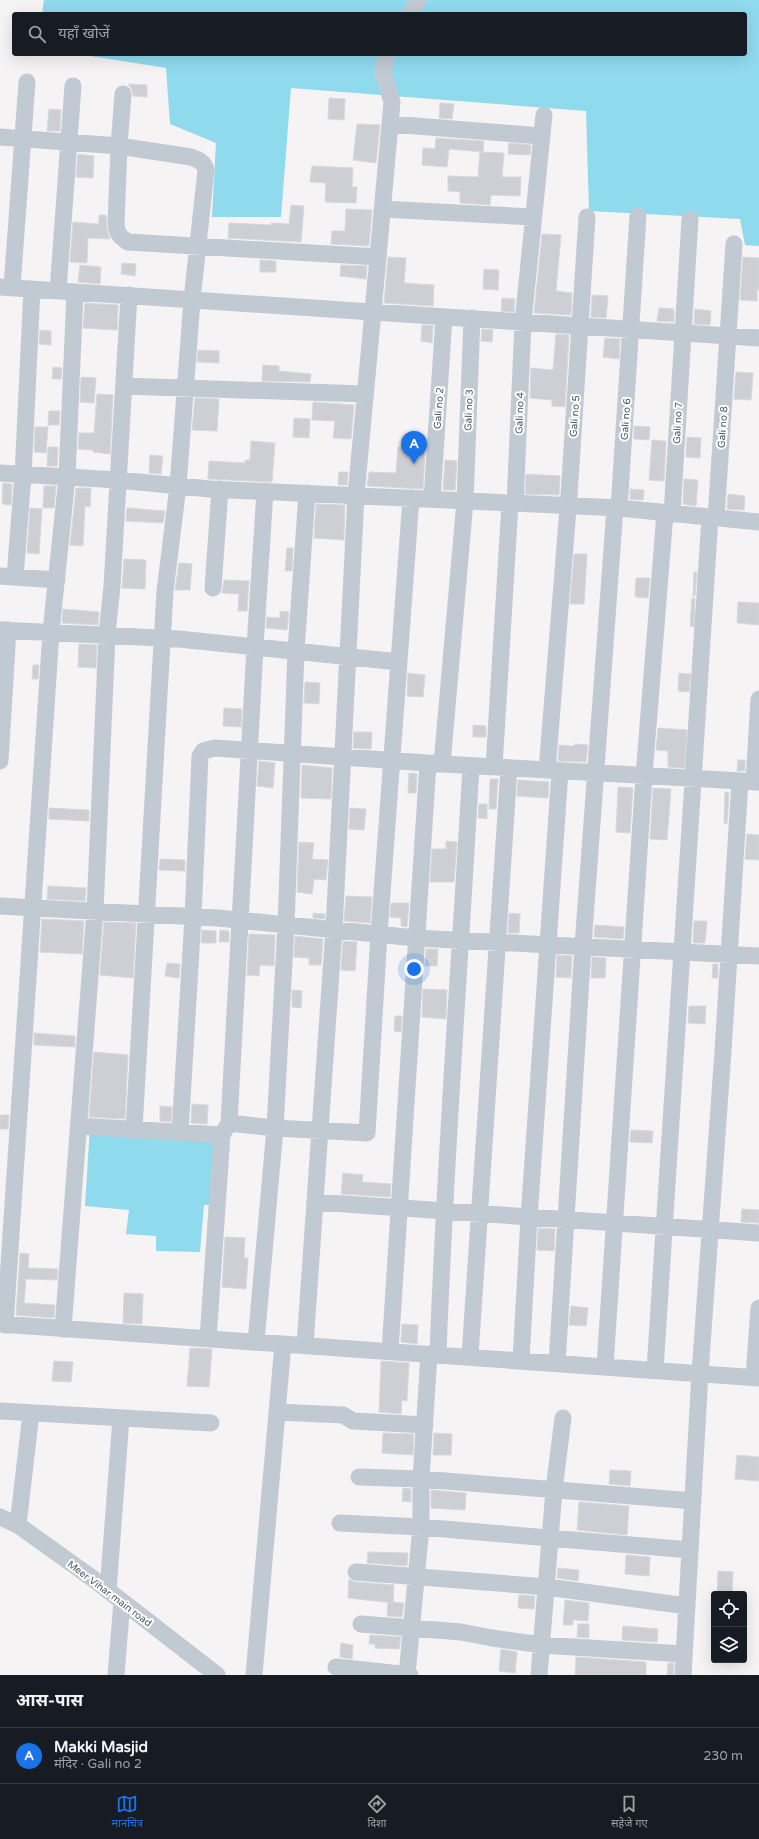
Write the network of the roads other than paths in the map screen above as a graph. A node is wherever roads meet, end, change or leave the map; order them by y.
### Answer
1 (418, 0) edge
2 (411, 12) edge
3 (386, 56) edge
4 (27, 82) dead end
5 (73, 86) dead end
6 (123, 94) dead end
7 (544, 115) dead end
8 (391, 124) junction
9 (541, 136) junction
10 (0, 137) edge
11 (24, 139) junction
12 (70, 142) junction
13 (119, 146) junction
14 (382, 209) junction
15 (638, 216) dead end
16 (533, 217) junction
17 (588, 217) dead end
18 (690, 219) dead end
19 (734, 244) dead end
20 (198, 247) junction
21 (378, 257) junction
22 (6, 287) edge
23 (32, 289) junction
24 (66, 291) junction
25 (129, 295) junction
26 (192, 300) junction
27 (373, 312) junction
28 (444, 316) junction
29 (472, 318) junction
30 (523, 322) junction
31 (581, 326) junction
32 (631, 329) junction
33 (682, 333) junction
34 (728, 336) junction
35 (759, 338) edge
36 (124, 386) junction
37 (186, 389) junction
38 (365, 394) junction
39 (0, 473) edge
40 (23, 475) junction
41 (67, 477) junction
42 (118, 480) junction
43 (178, 486) junction
44 (220, 489) junction
45 (265, 491) junction
46 (307, 493) junction
47 (356, 495) junction
48 (411, 498) junction
49 (432, 499) junction
50 (465, 501) junction
51 (512, 504) junction
52 (568, 506) junction
53 (617, 508) junction
54 (669, 513) junction
55 (713, 518) junction
56 (759, 522) edge
57 (7, 576) edge
58 (57, 580) junction
59 (213, 588) dead end
60 (4, 630) edge
61 (51, 632) junction
62 (107, 635) junction
63 (163, 638) junction
64 (254, 647) junction
65 (296, 651) junction
66 (349, 657) junction
67 (400, 662) junction
68 (759, 700) edge
69 (249, 751) junction
70 (292, 753) junction
71 (343, 756) junction
72 (0, 761) edge
73 (392, 761) junction
74 (435, 764) junction
75 (471, 766) junction
76 (502, 768) junction
77 (554, 771) junction
78 (596, 773) junction
79 (644, 776) junction
80 (695, 779) junction
81 (751, 782) edge
82 (0, 906) edge
83 (33, 908) junction
84 (95, 911) junction
85 (146, 914) junction
86 (193, 917) junction
87 (240, 920) junction
88 (286, 925) junction
89 (334, 930) junction
90 (379, 934) junction
91 (416, 938) junction
92 (461, 940) junction
93 (497, 942) junction
94 (548, 944) junction
95 (583, 946) junction
96 (634, 949) junction
97 (682, 952) junction
98 (730, 954) junction
99 (759, 956) edge
100 (79, 1126) junction
101 (275, 1128) junction
102 (134, 1129) junction
103 (225, 1129) junction
104 (321, 1131) junction
105 (180, 1132) junction
106 (316, 1202) junction
107 (399, 1208) junction
108 (443, 1211) junction
109 (480, 1214) junction
110 (529, 1218) junction
111 (565, 1220) junction
112 (615, 1224) junction
113 (664, 1227) junction
114 (710, 1231) junction
115 (759, 1233) edge
116 (759, 1308) edge
117 (2, 1325) edge
118 (63, 1329) junction
119 (208, 1339) junction
120 (256, 1342) junction
121 (283, 1344) junction
122 (305, 1345) junction
123 (390, 1351) junction
124 (433, 1354) junction
125 (470, 1356) junction
126 (521, 1360) junction
127 (557, 1363) junction
128 (605, 1366) junction
129 (655, 1370) junction
130 (700, 1373) junction
131 (756, 1377) edge
132 (0, 1411) edge
133 (277, 1412) junction
134 (31, 1413) junction
135 (121, 1418) junction
136 (563, 1418) dead end
137 (211, 1423) dead end
138 (425, 1425) junction
139 (359, 1477) dead end
140 (421, 1478) junction
141 (554, 1490) junction
142 (693, 1501) junction
143 (0, 1517) edge
144 (340, 1523) dead end
145 (18, 1525) junction
146 (421, 1527) junction
147 (551, 1538) junction
148 (690, 1550) junction
149 (356, 1572) dead end
150 (416, 1576) junction
151 (547, 1587) junction
152 (108, 1591) junction
153 (122, 1601) junction
154 (687, 1606) junction
155 (362, 1624) dead end
156 (412, 1628) junction
157 (542, 1645) junction
158 (684, 1654) junction
159 (336, 1667) dead end
160 (116, 1675) edge
161 (217, 1675) edge
162 (254, 1675) edge
163 (408, 1675) edge
164 (539, 1675) edge
165 (683, 1675) edge

1 - 2 street
3 - 8 street
4 - 11 street
5 - 12 street
6 - 13 street
7 - 9 street, Gali no 4
8 - 9 street
8 - 14 street
9 - 16 street, Gali no 4
10 - 11 street
11 - 12 street
11 - 22 street
12 - 13 street
12 - 24 street
13 - 20 street
13 - 20 street
14 - 16 street
14 - 21 street
15 - 32 street, Gali no 6
16 - 30 street, Gali no 4
17 - 31 street, Gali no 5
18 - 33 street, Gali no 7
19 - 34 street, Gali no 8
20 - 21 street
20 - 26 street
21 - 27 street
22 - 23 street
23 - 24 street
23 - 40 street
24 - 25 street
24 - 41 street
25 - 26 street
25 - 36 street
26 - 27 street
26 - 37 street
27 - 28 street
27 - 38 street
28 - 29 street
28 - 49 street, Gali no 2
29 - 30 street
29 - 50 street, Gali no 3
30 - 31 street
30 - 51 street, Gali no 4
31 - 32 street
31 - 52 street, Gali no 5
32 - 33 street
32 - 53 street, Gali no 6
33 - 34 street
33 - 54 street, Gali no 7
34 - 35 street
34 - 55 street, Gali no 8
36 - 37 street
36 - 42 street
37 - 38 street
37 - 43 street
38 - 47 street
39 - 40 street
40 - 41 street
40 - 57 street
41 - 42 street
41 - 58 street
42 - 43 street
42 - 62 street
43 - 44 street
43 - 63 street
44 - 45 street
44 - 59 street
45 - 46 street
45 - 64 street
46 - 47 street
46 - 65 street
47 - 48 street
47 - 66 street
48 - 49 street
48 - 67 street
49 - 50 street
50 - 51 street
50 - 74 street, Gali no 3
51 - 52 street
51 - 76 street, Gali no 4
52 - 53 street
52 - 77 street, Gali no 5
53 - 54 street
53 - 78 street, Gali no 6
54 - 55 street
54 - 79 street, Gali no 7
55 - 56 street
55 - 80 street, Gali no 8
57 - 58 street
58 - 61 street
60 - 61 street
60 - 72 street
61 - 62 street
61 - 83 street
62 - 63 street
62 - 84 street
63 - 64 street
63 - 85 street
64 - 65 street
64 - 69 street
65 - 66 street
65 - 70 street
66 - 67 street
66 - 71 street
67 - 73 street
68 - 81 street
69 - 70 street
69 - 86 street
69 - 87 street
70 - 71 street
70 - 88 street
71 - 73 street
71 - 89 street
73 - 74 street
73 - 90 street
74 - 75 street
74 - 91 street, Gali no 3
75 - 76 street
75 - 92 street
76 - 77 street
76 - 93 street, Gali no 4
77 - 78 street
77 - 94 street, Gali no 5
78 - 79 street
78 - 95 street, Gali no 6
79 - 80 street
79 - 96 street, Gali no 7
80 - 81 street
80 - 97 street, Gali no 8
81 - 98 street
82 - 83 street
83 - 84 street
83 - 117 street
84 - 85 street
84 - 100 street
85 - 86 street
85 - 102 street
86 - 87 street
86 - 105 street
87 - 88 street
87 - 103 street
88 - 89 street
88 - 101 street
89 - 90 street
89 - 104 street
90 - 91 street
90 - 104 street
91 - 92 street
91 - 107 street, Gali no 3
92 - 93 street
92 - 108 street
93 - 94 street
93 - 109 street, Gali no 4
94 - 95 street
94 - 110 street, Gali no 5
95 - 96 street
95 - 111 street, Gali no 6
96 - 97 street
96 - 112 street, Gali no 7
97 - 98 street
97 - 113 street, Gali no 8
98 - 99 street
98 - 114 street
100 - 102 street
100 - 118 street
101 - 103 street
101 - 104 street
101 - 120 street
102 - 105 street
103 - 105 street
103 - 119 street
104 - 106 street
106 - 107 street
106 - 122 street
107 - 108 street
107 - 123 street, Gali no 3
108 - 109 street
108 - 124 street
109 - 110 street
109 - 125 street, Gali no 4
110 - 111 street
110 - 126 street, Gali no 5
111 - 112 street
111 - 127 street, Gali no 6
112 - 113 street
112 - 128 street, Gali no 7
113 - 114 street
113 - 129 street, Gali no 8
114 - 115 street
114 - 130 street
116 - 131 street
117 - 118 street
118 - 119 street
119 - 120 street
120 - 121 street
121 - 122 street
121 - 133 street
122 - 123 street
123 - 124 street
124 - 125 street
124 - 138 street
125 - 126 street
126 - 127 street
127 - 128 street
128 - 129 street
129 - 130 street
130 - 131 street
130 - 142 street
132 - 134 street
133 - 138 street
133 - 162 street
134 - 135 street
134 - 145 street
135 - 137 street
135 - 152 street
136 - 141 street
138 - 140 street
139 - 140 street
140 - 141 street
140 - 146 street
141 - 142 street
141 - 147 street
142 - 148 street
143 - 145 street, Meer Vihar main road
144 - 146 street
145 - 152 street, Meer Vihar main road
146 - 147 street
146 - 150 street
147 - 148 street
147 - 151 street
148 - 154 street
149 - 150 street
150 - 151 street
150 - 156 street
151 - 154 street
151 - 157 street
152 - 153 street, Meer Vihar main road
153 - 160 street
153 - 161 street, Meer Vihar main road
154 - 158 street
155 - 156 street
156 - 157 street
156 - 163 street
157 - 158 street
157 - 164 street
158 - 165 street
159 - 163 street

